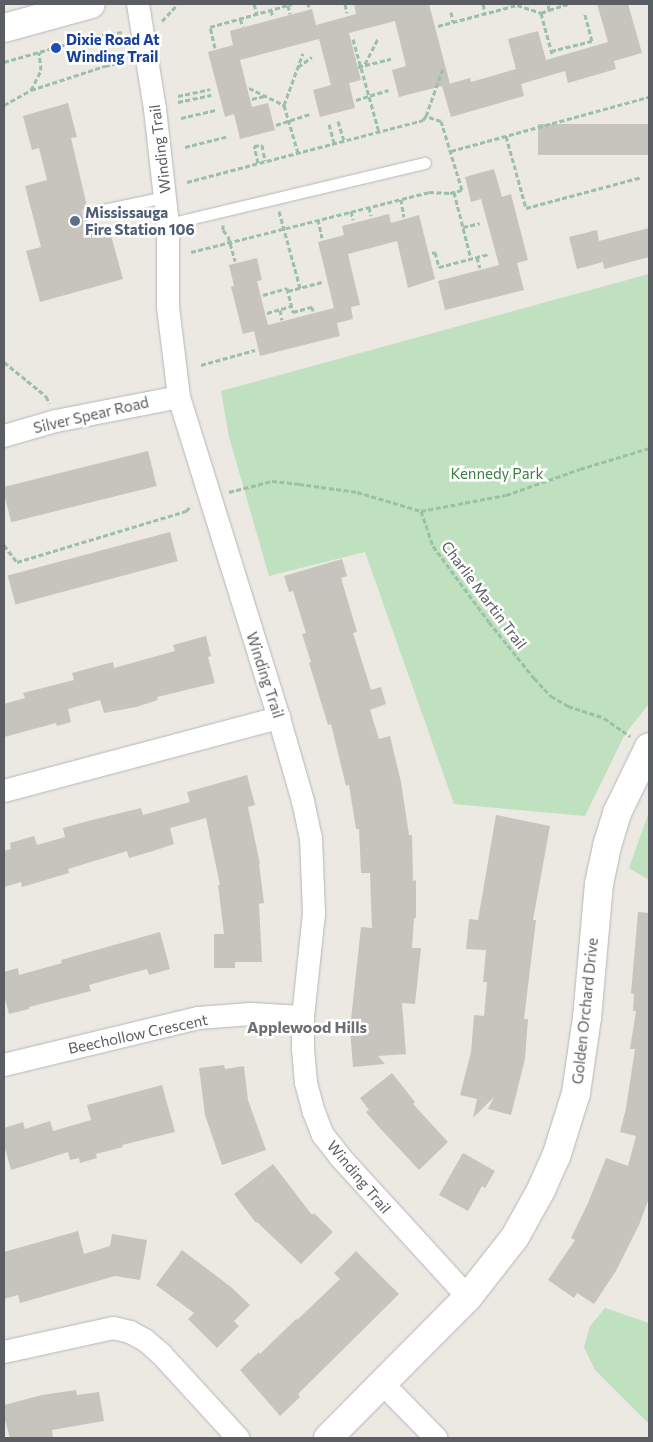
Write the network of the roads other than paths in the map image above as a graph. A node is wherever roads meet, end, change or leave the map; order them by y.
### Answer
1 (91, 4) edge
2 (138, 4) edge
3 (4, 28) edge
4 (425, 163) dead end
5 (165, 197) junction
6 (89, 213) dead end
7 (168, 224) junction
8 (179, 397) junction
9 (4, 436) edge
10 (279, 718) junction
11 (642, 743) edge
12 (4, 791) edge
13 (303, 1017) junction
14 (4, 1065) edge
15 (468, 1297) junction
16 (4, 1352) edge
17 (383, 1384) junction
18 (238, 1438) edge
19 (328, 1438) edge
20 (436, 1438) edge

1 - 3 street
2 - 5 street, Winding Trail
4 - 7 lane
5 - 6 lane
5 - 7 street, Winding Trail
7 - 8 street, Winding Trail
8 - 9 street, Silver Spear Road
8 - 10 street, Winding Trail
10 - 12 street
10 - 13 street, Winding Trail
11 - 15 street, Golden Orchard Drive
13 - 14 street, Beechollow Crescent
13 - 15 street, Winding Trail
15 - 17 street, Golden Orchard Drive
16 - 18 street
17 - 19 street, Golden Orchard Drive
17 - 20 street

